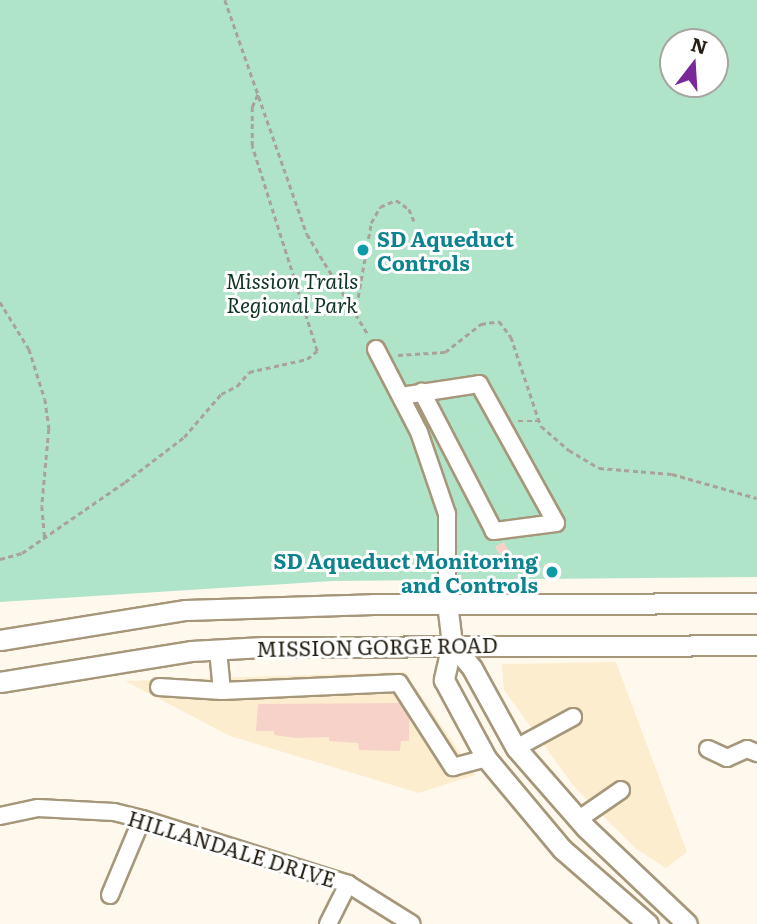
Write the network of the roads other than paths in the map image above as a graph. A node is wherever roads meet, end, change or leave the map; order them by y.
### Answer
1 (376, 349) road end
2 (422, 393) junction
3 (401, 396) junction
4 (447, 603) junction
5 (757, 603) edge
6 (0, 640) edge
7 (452, 644) junction
8 (757, 645) edge
9 (218, 650) junction
10 (0, 682) edge
11 (159, 687) dead end
12 (222, 691) junction
13 (573, 717) dead end
14 (516, 748) junction
15 (708, 749) dead end
16 (757, 753) edge
17 (486, 758) junction
18 (621, 790) dead end
19 (0, 816) edge
20 (142, 819) junction
21 (579, 820) junction
22 (348, 884) junction
23 (110, 895) dead end
24 (328, 924) edge
25 (412, 924) edge
26 (648, 924) edge
27 (687, 924) edge

1 - 3 street
2 - 2 street
2 - 3 street
3 - 4 street
4 - 5 main road, MISSION GORGE ROAD
4 - 6 main road, MISSION GORGE ROAD
4 - 7 main road
7 - 8 main road, MISSION GORGE ROAD
7 - 9 main road, MISSION GORGE ROAD
7 - 14 main road
7 - 17 main road
9 - 10 main road, MISSION GORGE ROAD
9 - 12 street
11 - 12 street
12 - 17 street
13 - 14 street
14 - 21 main road
15 - 16 street
17 - 26 main road
18 - 21 street
19 - 20 street, HILLANDALE DRIVE
20 - 22 street, HILLANDALE DRIVE
20 - 23 street
21 - 27 main road
22 - 24 street
22 - 25 street, HILLANDALE DRIVE

